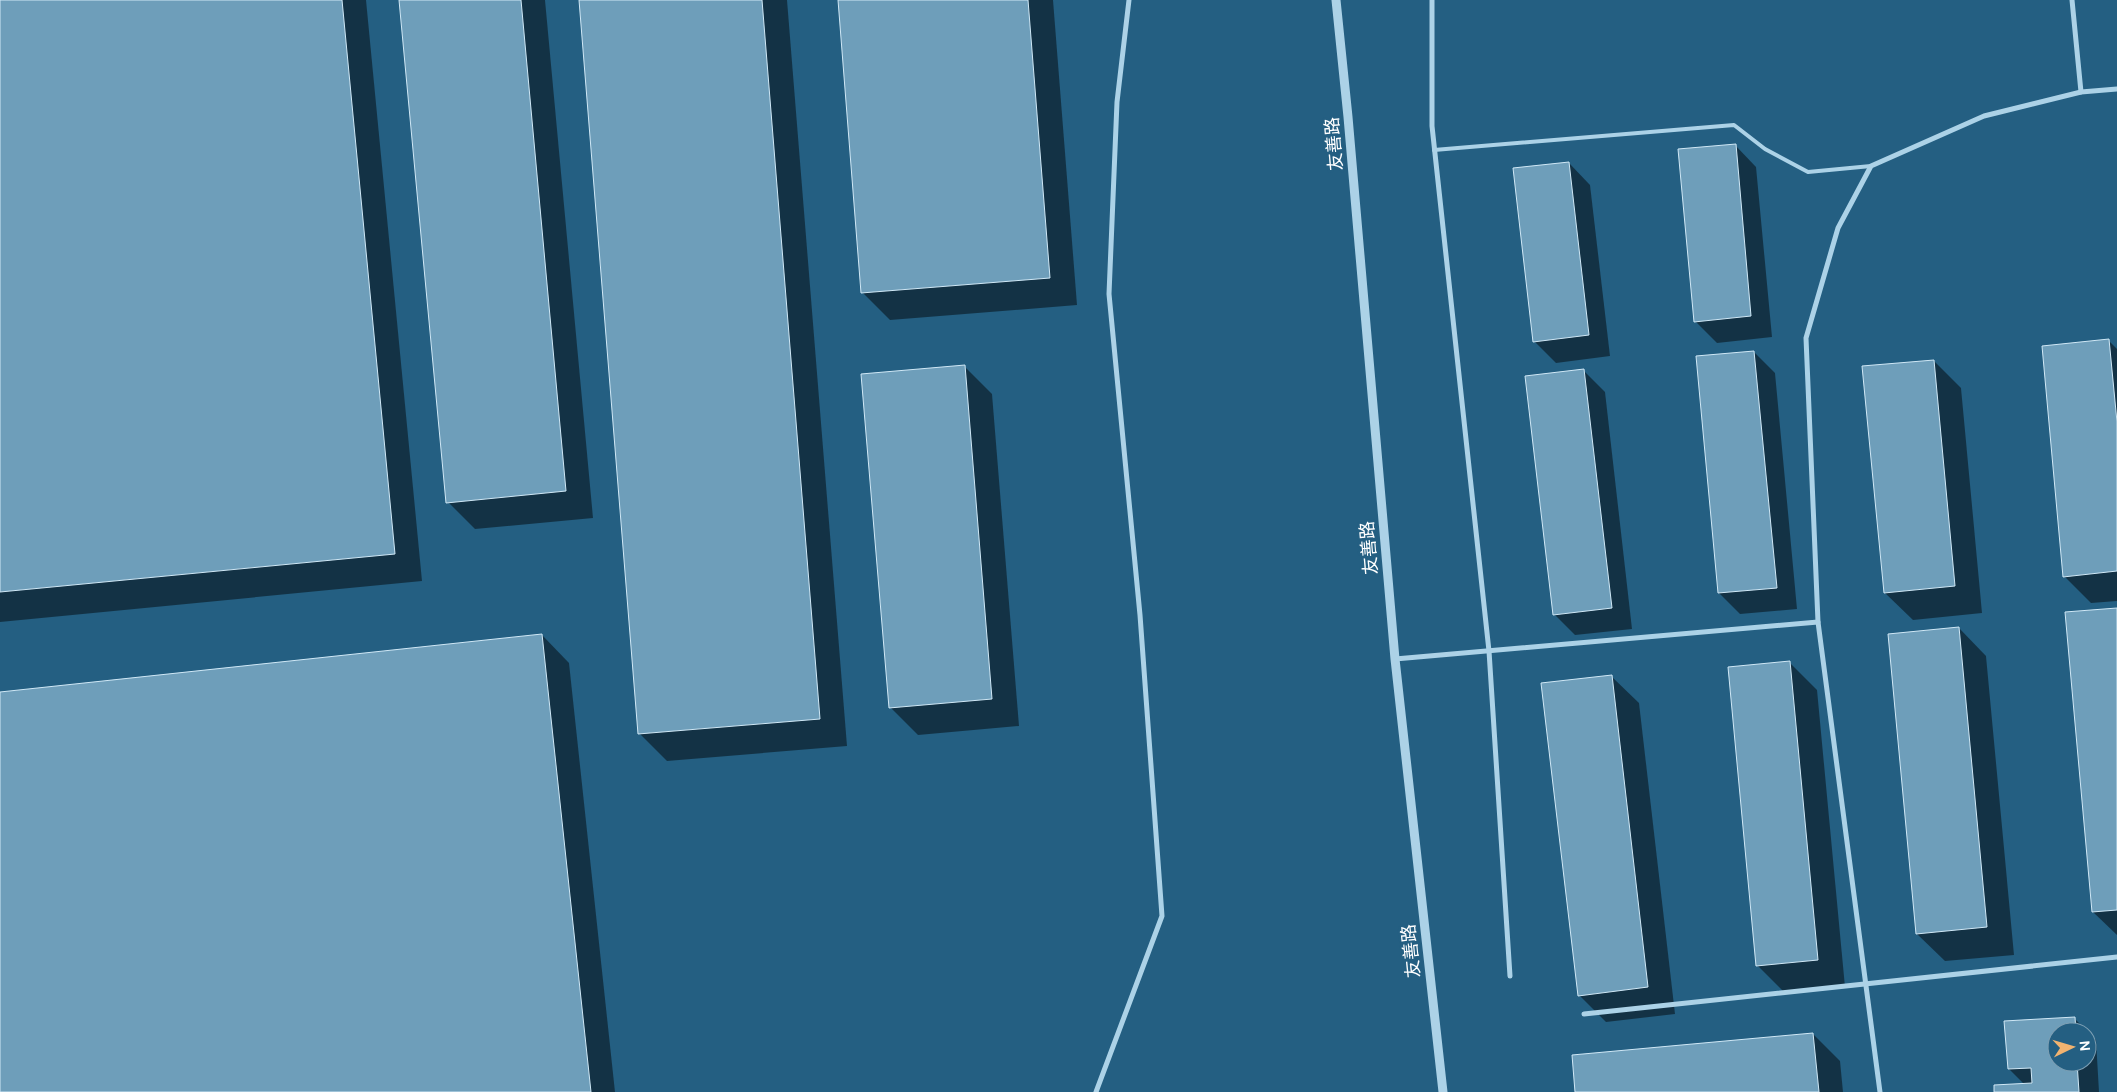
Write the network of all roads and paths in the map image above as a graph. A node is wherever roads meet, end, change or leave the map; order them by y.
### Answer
1 (1129, 0) edge
2 (1336, 0) edge
3 (1432, 0) edge
4 (2072, 0) edge
5 (2117, 89) edge
6 (2082, 92) junction
7 (1434, 150) junction
8 (1872, 166) junction
9 (1818, 622) junction
10 (1489, 651) junction
11 (1395, 659) junction
12 (2117, 958) edge
13 (1510, 976) dead end
14 (1864, 985) junction
15 (1584, 1014) dead end
16 (1096, 1092) edge
17 (1443, 1092) edge
18 (1880, 1092) edge

1 - 16 street
2 - 11 street, 友善路
3 - 7 street
4 - 6 street
5 - 6 street
6 - 8 street
7 - 8 lane
7 - 10 street
8 - 9 street
9 - 10 street
9 - 14 street
10 - 11 street
10 - 13 street
11 - 17 street, 友善路
12 - 14 street
14 - 15 street
14 - 18 street

